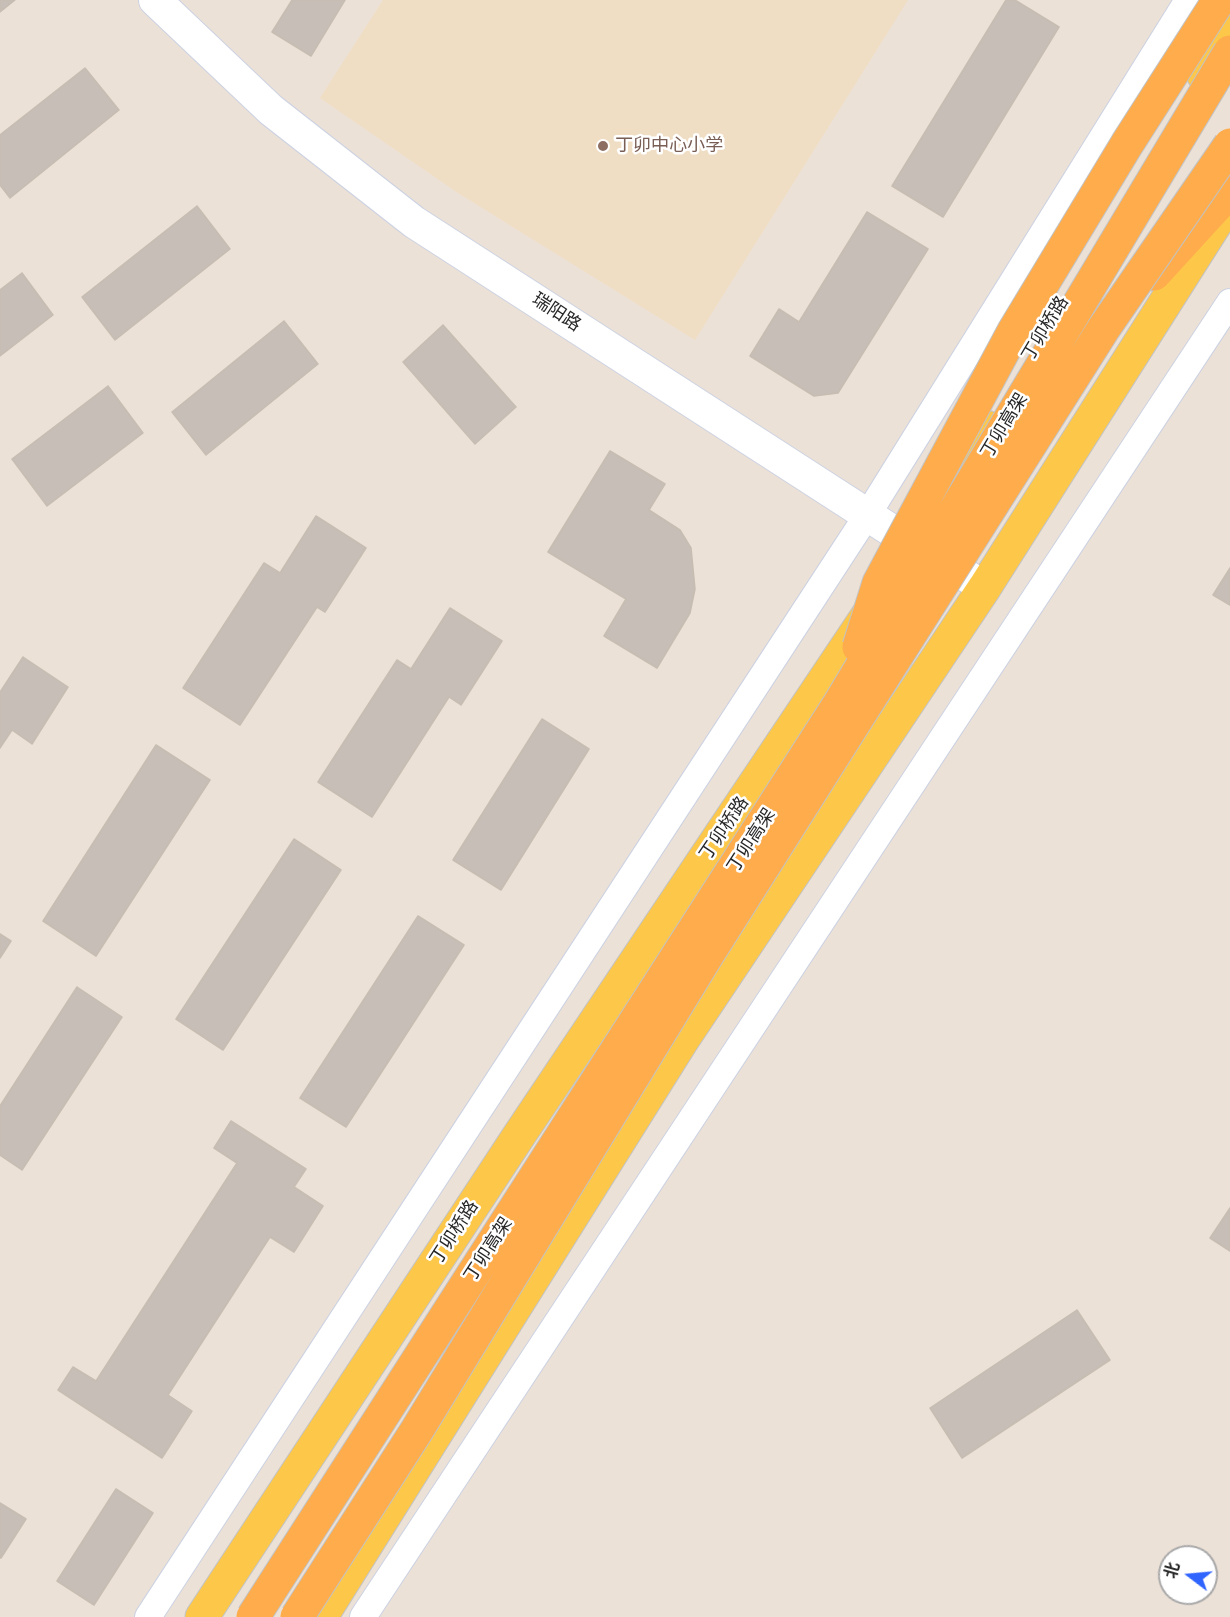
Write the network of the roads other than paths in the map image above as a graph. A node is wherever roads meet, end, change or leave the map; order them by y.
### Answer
1 (155, 0) edge
2 (1188, 0) edge
3 (1220, 0) edge
4 (1230, 29) edge
5 (1230, 52) edge
6 (1230, 145) edge
7 (1230, 191) edge
8 (1230, 201) edge
9 (1230, 302) edge
10 (1104, 328) junction
11 (868, 514) junction
12 (914, 545) junction
13 (985, 588) junction
14 (840, 703) junction
15 (148, 1617) edge
16 (202, 1617) edge
17 (253, 1617) edge
18 (297, 1617) edge
19 (321, 1617) edge
20 (363, 1617) edge

1 - 11 street, 瑞阳路
2 - 11 street
3 - 14 highway, bridge
4 - 12 main road, 丁卯桥路
5 - 14 highway, 丁卯高架, bridge
6 - 10 highway, 丁卯高架, bridge
7 - 10 highway, bridge
8 - 13 main road
9 - 20 street
10 - 18 highway, 丁卯高架, bridge
11 - 12 street, 瑞阳路
11 - 15 street
12 - 13 street, 瑞阳路
12 - 16 main road, 丁卯桥路
13 - 19 main road
14 - 17 highway, 丁卯高架, bridge

